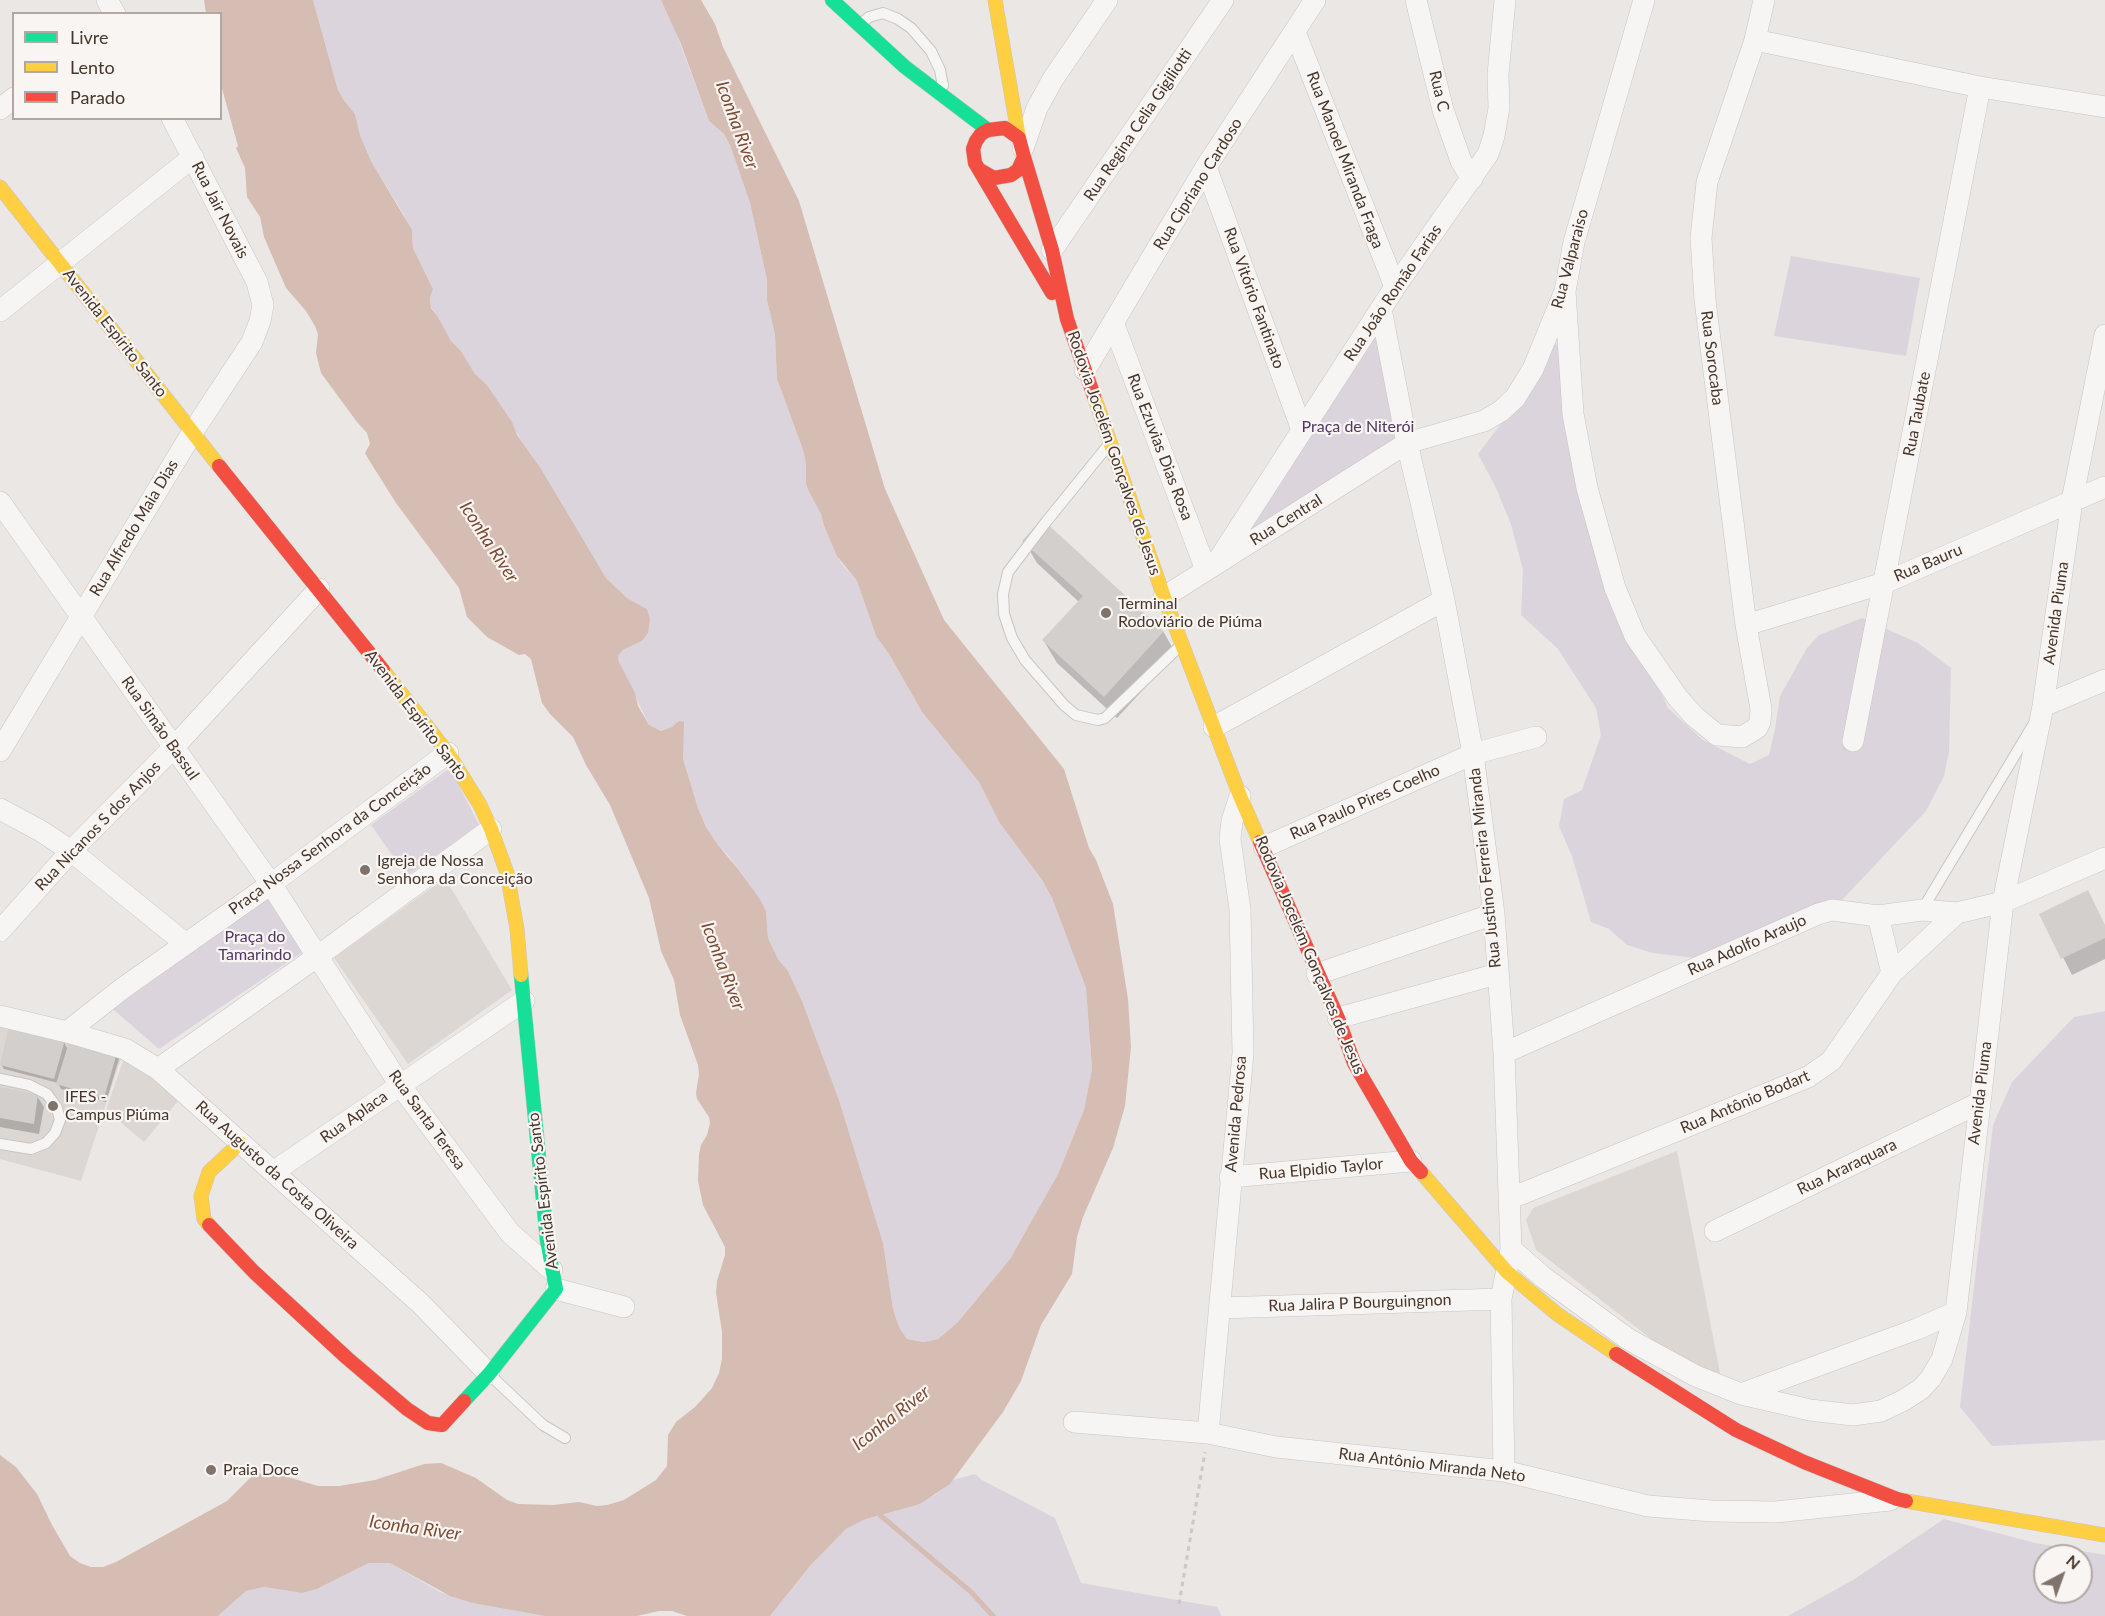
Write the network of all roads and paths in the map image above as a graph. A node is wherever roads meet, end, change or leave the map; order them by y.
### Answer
1 (832, 0) edge
2 (995, 0) edge
3 (1107, 0) edge
4 (1223, 0) edge
5 (1315, 0) edge
6 (1416, 0) edge
7 (1505, 0) edge
8 (1644, 0) edge
9 (1764, 0) edge
10 (860, 24) junction
11 (1295, 32) junction
12 (1755, 40) junction
13 (905, 67) junction
14 (1008, 80) junction
15 (1980, 87) junction
16 (946, 98) junction
17 (12, 100) edge
18 (933, 105) dead end
19 (2105, 106) edge
20 (0, 109) edge
21 (173, 120) edge
22 (996, 121) junction
23 (961, 144) dead end
24 (1022, 147) junction
25 (193, 157) junction
26 (978, 167) junction
27 (1206, 167) junction
28 (1472, 179) junction
29 (0, 187) edge
30 (1052, 250) junction
31 (60, 262) junction
32 (1395, 287) junction
33 (1565, 291) junction
34 (263, 305) joint
35 (1381, 309) junction
36 (0, 311) edge
37 (1067, 319) junction
38 (1114, 325) junction
39 (2105, 335) edge
40 (1085, 370) junction
41 (1302, 430) junction
42 (192, 433) junction
43 (1111, 442) junction
44 (1407, 443) junction
45 (2105, 487) edge
46 (2072, 501) junction
47 (0, 502) edge
48 (1211, 567) junction
49 (1884, 583) junction
50 (319, 589) junction
51 (1164, 597) junction
52 (1444, 600) junction
53 (81, 615) junction
54 (1746, 625) junction
55 (1183, 644) junction
56 (2105, 680) edge
57 (2043, 706) junction
58 (1214, 727) junction
59 (1536, 737) dead end
60 (1853, 741) dead end
61 (174, 747) junction
62 (0, 751) edge
63 (448, 753) junction
64 (1473, 754) junction
65 (1240, 796) junction
66 (0, 809) edge
67 (491, 829) junction
68 (1264, 847) junction
69 (71, 851) junction
70 (2105, 858) edge
71 (271, 884) junction
72 (2003, 902) junction
73 (1922, 910) junction
74 (1957, 913) junction
75 (1494, 914) junction
76 (1878, 916) junction
77 (0, 931) edge
78 (186, 944) junction
79 (318, 956) junction
80 (1892, 973) junction
81 (1317, 974) junction
82 (1497, 974) junction
83 (524, 1001) junction
84 (0, 1016) edge
85 (1338, 1018) junction
86 (67, 1032) junction
87 (1503, 1053) junction
88 (158, 1069) junction
89 (0, 1079) edge
90 (400, 1085) junction
91 (1978, 1103) junction
92 (240, 1143) junction
93 (0, 1144) edge
94 (1411, 1161) junction
95 (273, 1172) junction
96 (1230, 1177) junction
97 (1509, 1198) junction
98 (1714, 1232) dead end
99 (1511, 1249) junction
100 (1506, 1272) junction
101 (554, 1280) junction
102 (1501, 1299) junction
103 (624, 1307) dead end
104 (1220, 1308) junction
105 (1956, 1312) junction
106 (489, 1374) junction
107 (1741, 1394) junction
108 (1074, 1422) dead end
109 (1208, 1433) junction
110 (565, 1438) dead end
111 (1504, 1471) junction
112 (1897, 1499) junction
113 (2105, 1535) edge
114 (1179, 1604) dead end

1 - 10 main road
2 - 14 main road, Rodovia Jocelém Gonçalves de Jesus
3 - 24 street
4 - 30 street, Rua Regina Celia Gigiliotti
5 - 11 street, Rua Cipriano Cardoso
6 - 28 street, Rua C
7 - 28 street, Rua João Romão Farias
8 - 33 street, Rua Valparaiso
9 - 12 street, Rua Sorocaba
10 - 13 main road
10 - 16 lane
11 - 27 street, Rua Cipriano Cardoso
11 - 32 street, Rua Manoel Miranda Fraga
12 - 15 street
12 - 54 street, Rua Sorocaba
13 - 16 main road
13 - 18 main road
14 - 22 main road
14 - 24 main road, Rodovia Jocelém Gonçalves de Jesus
15 - 19 street
15 - 49 street, Rua Taubate
16 - 22 main road
17 - 20 street
21 - 25 street, Rua Jair Novais
22 - 24 main road
22 - 26 main road
23 - 26 main road, Rodovia Jocelém Gonçalves de Jesus
24 - 26 main road
24 - 30 main road, Rodovia Jocelém Gonçalves de Jesus
25 - 31 street
25 - 34 street, Rua Jair Novais
26 - 37 main road, Rodovia Jocelém Gonçalves de Jesus
27 - 38 street, Rua Cipriano Cardoso
27 - 41 street, Rua Vitório Fantinato
28 - 32 street, Rua João Romão Farias
29 - 31 main road, Avenida Espírito Santo
30 - 37 main road, Rodovia Jocelém Gonçalves de Jesus
31 - 36 street
31 - 42 main road, Avenida Espírito Santo
32 - 35 street, Rua João Romão Farias
33 - 44 street, Rua Valparaiso
33 - 54 street, Rua Sorocaba
34 - 42 street, Rua Alfredo Maia Dias
35 - 41 street, Rua João Romão Farias
35 - 44 street, Rua Justino Ferreira Miranda
37 - 40 main road, Rodovia Jocelém Gonçalves de Jesus
38 - 40 street, Rua Cipriano Cardoso
38 - 48 street, Rua Ezuvias Dias Rosa
39 - 46 street, Avenida Piuma
40 - 43 main road, Rodovia Jocelém Gonçalves de Jesus
41 - 48 street, Rua João Romão Farias
42 - 50 main road, Avenida Espírito Santo
42 - 53 street, Rua Alfredo Maia Dias
43 - 51 main road, Rodovia Jocelém Gonçalves de Jesus
43 - 55 lane
44 - 48 street, Rua Central
44 - 52 street, Rua Justino Ferreira Miranda
45 - 46 street, Rua Bauru
46 - 49 street, Rua Bauru
46 - 57 street, Avenida Piuma
47 - 53 street, Rua Simão Bassul
48 - 51 street, Rua Central
49 - 54 street, Rua Bauru
49 - 60 street, Rua Taubate
50 - 61 street, Rua Nicanos S dos Anjos
50 - 63 main road, Avenida Espírito Santo
51 - 55 main road, Rodovia Jocelém Gonçalves de Jesus
52 - 58 street
52 - 64 street, Rua Justino Ferreira Miranda
53 - 61 street, Rua Simão Bassul
53 - 62 street, Rua Alfredo Maia Dias
55 - 58 main road, Rodovia Jocelém Gonçalves de Jesus
56 - 57 street
57 - 72 street, Avenida Piuma
57 - 73 lane
58 - 65 main road, Rodovia Jocelém Gonçalves de Jesus
59 - 64 street, Rua Paulo Pires Coelho
61 - 69 street, Rua Nicanos S dos Anjos
61 - 71 street, Rua Simão Bassul
63 - 67 main road, Avenida Espírito Santo
63 - 71 street, Praça Nossa Senhora da Conceição
64 - 68 street, Rua Paulo Pires Coelho
64 - 75 street, Rua Justino Ferreira Miranda
65 - 68 main road, Rodovia Jocelém Gonçalves de Jesus
65 - 96 street, Avenida Pedrosa
66 - 69 street
67 - 79 street
67 - 83 main road, Avenida Espírito Santo
68 - 81 main road, Rodovia Jocelém Gonçalves de Jesus
69 - 77 street, Rua Nicanos S dos Anjos
69 - 78 street
70 - 72 street, Rua Adolfo Araujo
71 - 78 street, Praça Nossa Senhora da Conceição
71 - 79 street, Rua Simão Bassul
72 - 74 street, Rua Adolfo Araujo
72 - 91 street, Avenida Piuma
73 - 74 street, Rua Adolfo Araujo
73 - 76 street, Rua Adolfo Araujo
74 - 80 street, Rua Antônio Bodart
75 - 81 street
75 - 82 street, Rua Justino Ferreira Miranda
76 - 80 street
76 - 87 street, Rua Adolfo Araujo
78 - 86 street, Praça Nossa Senhora da Conceição
79 - 88 street
79 - 90 street, Rua Santa Teresa
80 - 97 street, Rua Antônio Bodart
81 - 85 main road, Rodovia Jocelém Gonçalves de Jesus
82 - 85 street
82 - 87 street, Rua Justino Ferreira Miranda
83 - 90 street, Rua Aplaca
83 - 101 main road, Avenida Espírito Santo
84 - 86 street, Rua Augusto da Costa Oliveira
85 - 94 main road, Rodovia Jocelém Gonçalves de Jesus
86 - 88 street, Rua Augusto da Costa Oliveira
87 - 97 street, Rua Justino Ferreira Miranda
88 - 92 street, Rua Augusto da Costa Oliveira
89 - 93 lane
90 - 95 street, Rua Aplaca
90 - 101 street, Rua Santa Teresa
91 - 98 street, Rua Araraquara
91 - 105 street, Avenida Piuma
92 - 95 street, Rua Augusto da Costa Oliveira
92 - 106 main road, Avenida Espírito Santo
94 - 96 street, Rua Elpidio Taylor
94 - 100 main road, Rodovia Jocelém Gonçalves de Jesus
95 - 106 street, Rua Augusto da Costa Oliveira
96 - 104 street, Avenida Pedrosa
97 - 99 street, Rua Justino Ferreira Miranda
99 - 100 street, Rua Justino Ferreira Miranda
99 - 107 street, Avenida Piuma
100 - 102 street, Rua Justino Ferreira Miranda
100 - 112 main road, Rodovia Jocelém Gonçalves de Jesus
101 - 103 street
101 - 106 main road, Avenida Espírito Santo
102 - 104 street, Rua Jalira P Bourguingnon
102 - 111 street, Rua Justino Ferreira Miranda
104 - 109 street, Avenida Pedrosa
105 - 107 street
105 - 107 street, Avenida Piuma
106 - 110 lane
108 - 109 street, Rua Antônio Miranda Neto
109 - 111 street, Rua Antônio Miranda Neto
109 - 114 path
111 - 112 street, Rua Antônio Miranda Neto
112 - 113 main road, Rodovia Jocelém Gonçalves de Jesus

